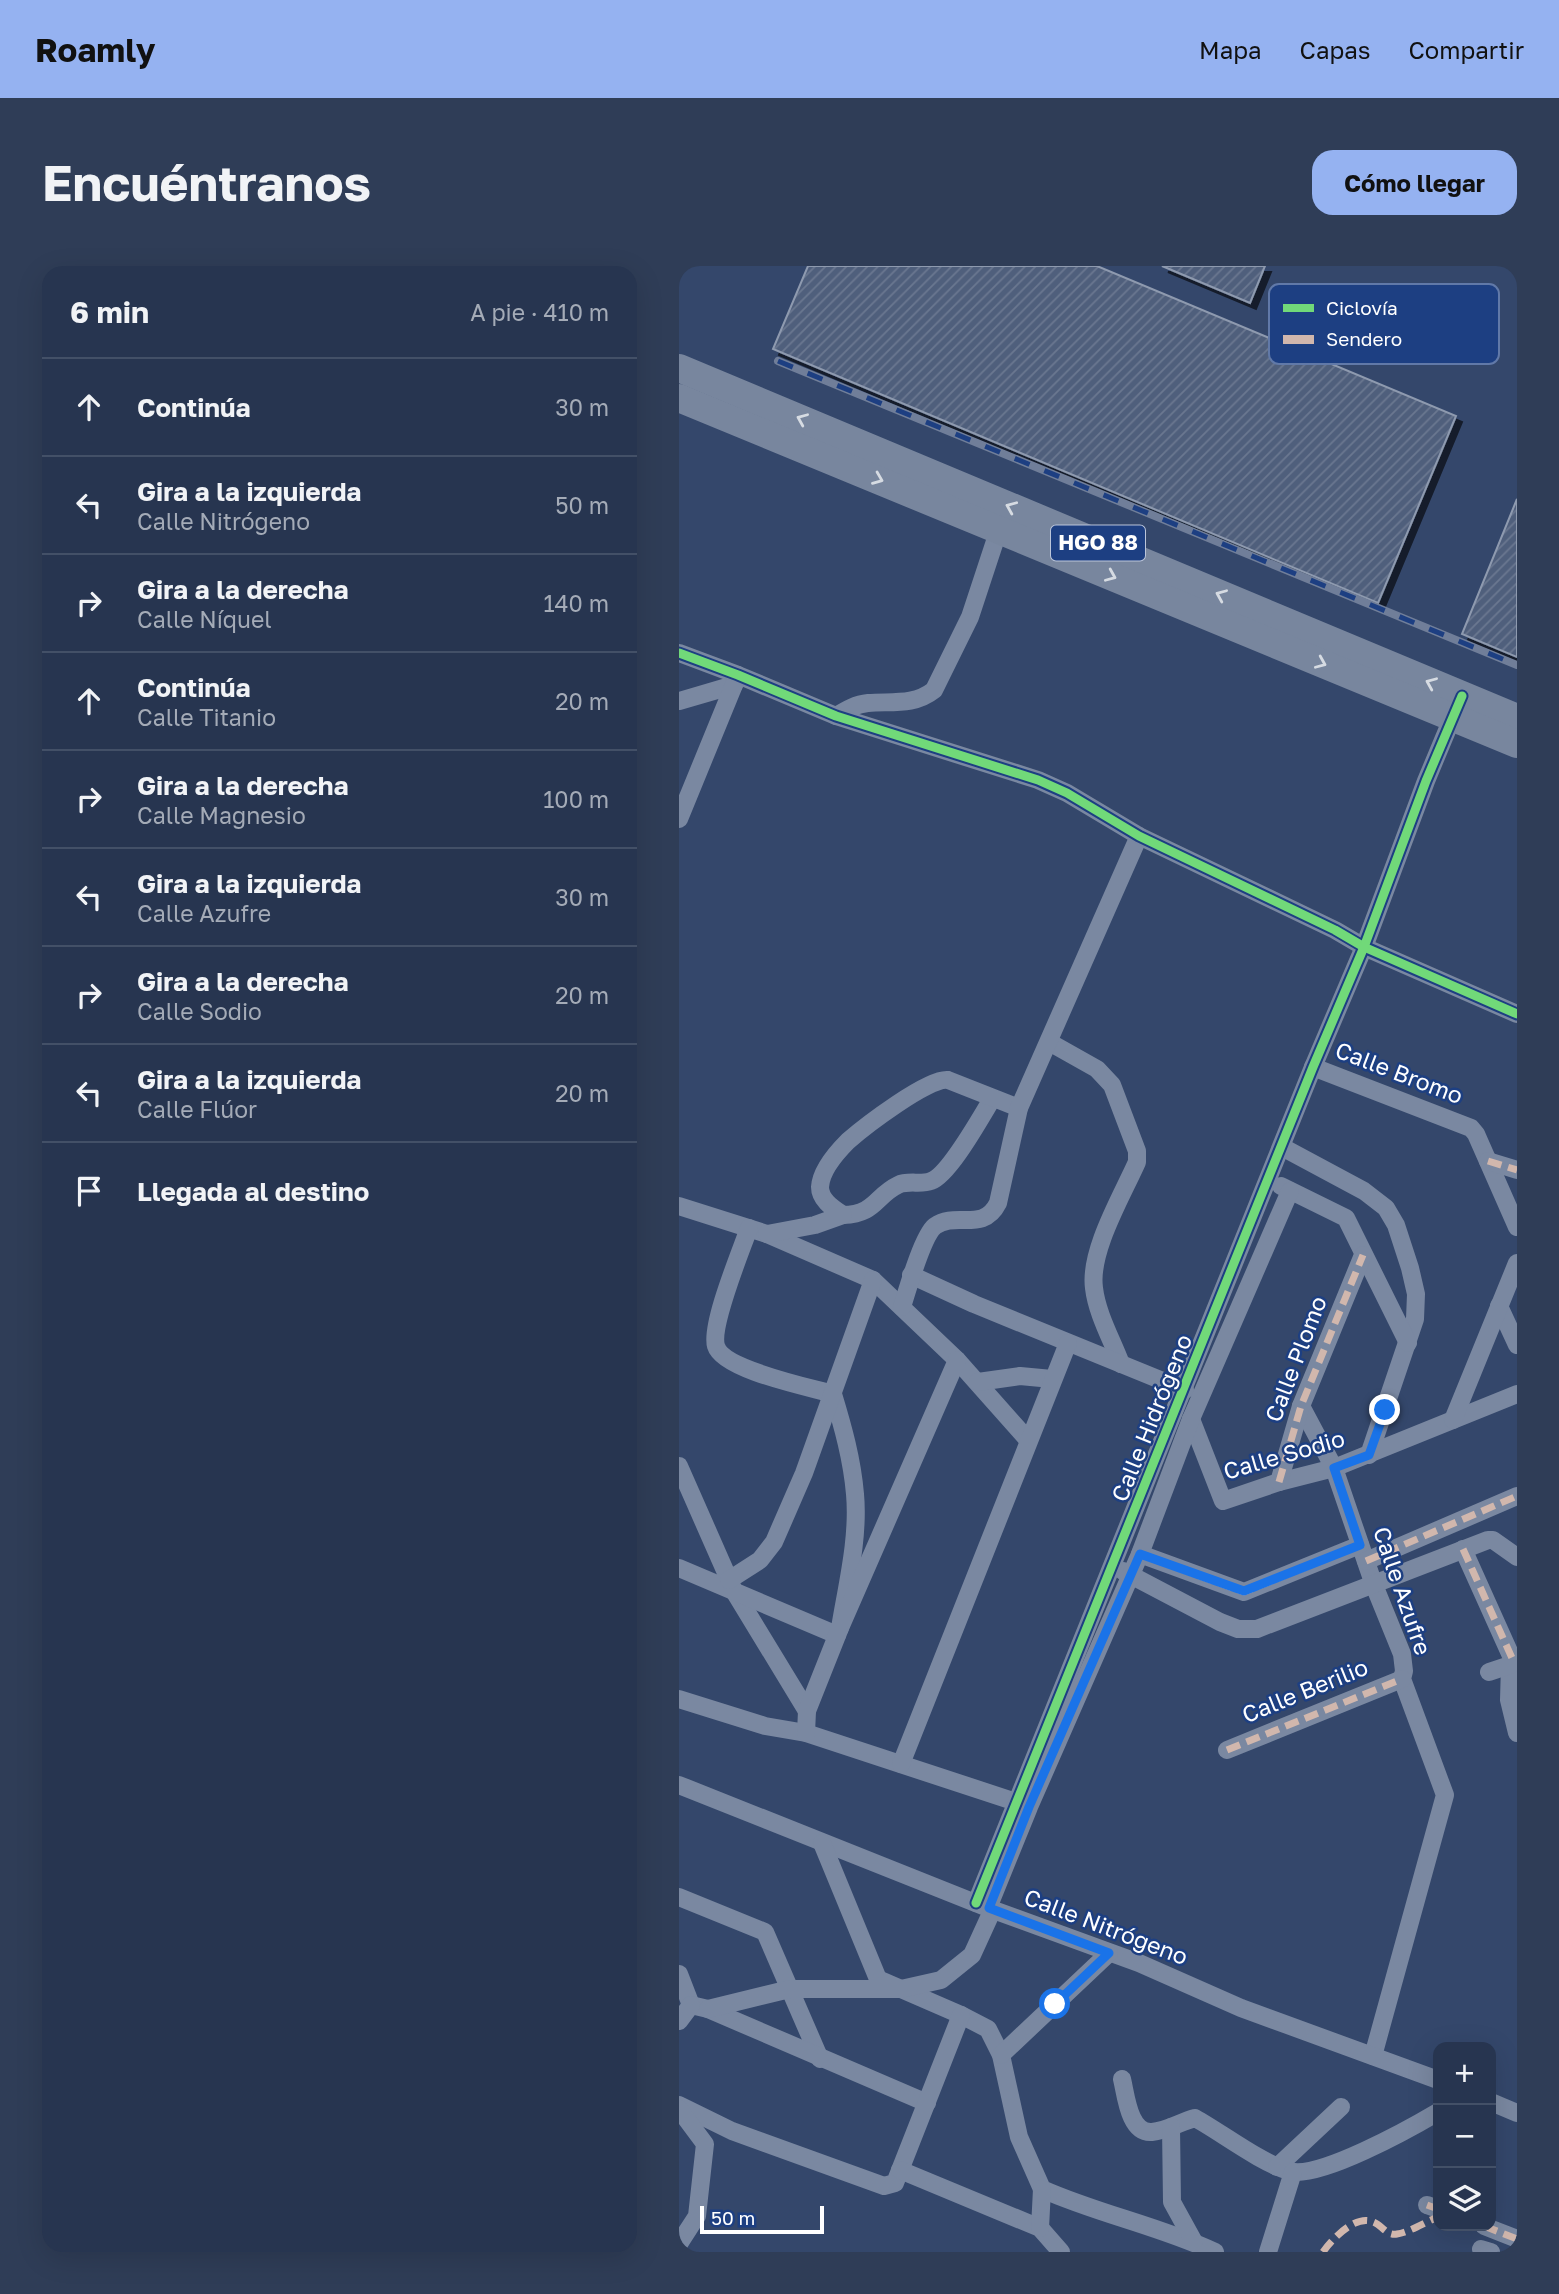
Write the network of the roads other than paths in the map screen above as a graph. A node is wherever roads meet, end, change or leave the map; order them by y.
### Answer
1 (679, 368) edge
2 (679, 398) edge
3 (999, 529) junction
4 (679, 653) edge
5 (736, 680) junction
6 (679, 701) edge
7 (1457, 707) junction
8 (836, 716) junction
9 (1517, 718) edge
10 (1517, 744) edge
11 (679, 819) edge
12 (1139, 836) junction
13 (1364, 947) junction
14 (1517, 1014) edge
15 (1049, 1042) junction
16 (1313, 1067) junction
17 (992, 1099) junction
18 (1019, 1108) junction
19 (1282, 1147) junction
20 (1488, 1161) junction
21 (1517, 1170) edge
22 (1269, 1179) junction
23 (1290, 1191) junction
24 (679, 1206) edge
25 (843, 1215) junction
26 (1517, 1227) edge
27 (749, 1228) junction
28 (767, 1234) junction
29 (1363, 1255) junction
30 (1517, 1263) edge
31 (911, 1275) junction
32 (873, 1280) junction
33 (1499, 1306) junction
34 (902, 1307) junction
35 (1067, 1343) junction
36 (1408, 1343) junction
37 (1517, 1345) edge
38 (957, 1360) junction
39 (1121, 1364) junction
40 (1052, 1379) junction
41 (978, 1382) junction
42 (1185, 1390) junction
43 (833, 1394) junction
44 (1517, 1394) edge
45 (1301, 1406) junction
46 (1191, 1419) junction
47 (1453, 1420) junction
48 (1028, 1440) junction
49 (1369, 1455) junction
50 (679, 1466) edge
51 (1334, 1468) junction
52 (1279, 1482) junction
53 (1517, 1496) edge
54 (1463, 1549) junction
55 (1363, 1553) junction
56 (1140, 1554) junction
57 (1517, 1557) edge
58 (1113, 1565) junction
59 (679, 1567) edge
60 (1127, 1583) junction
61 (732, 1585) junction
62 (1374, 1585) junction
63 (838, 1631) junction
64 (1513, 1658) edge
65 (1489, 1672) dead end
66 (1402, 1679) junction
67 (679, 1699) edge
68 (807, 1711) junction
69 (806, 1733) junction
70 (1517, 1733) edge
71 (1227, 1750) dead end
72 (901, 1764) junction
73 (679, 1785) edge
74 (1016, 1802) junction
75 (822, 1843) junction
76 (679, 1897) edge
77 (986, 1907) junction
78 (1109, 1953) junction
79 (679, 1975) edge
80 (790, 1989) junction
81 (901, 1989) junction
82 (699, 2007) junction
83 (961, 2015) junction
84 (679, 2021) edge
85 (1001, 2055) junction
86 (1373, 2056) junction
87 (820, 2059) junction
88 (1433, 2066) edge
89 (1411, 2070) junction
90 (1433, 2078) edge
91 (1122, 2079) dead end
92 (927, 2103) junction
93 (1496, 2104) edge
94 (679, 2107) edge
95 (1341, 2107) dead end
96 (1517, 2113) edge
97 (1433, 2115) edge
98 (1171, 2127) junction
99 (900, 2169) junction
100 (1285, 2170) junction
101 (1042, 2189) junction
102 (1040, 2228) junction
103 (1496, 2231) edge
104 (1517, 2239) edge
105 (1194, 2242) junction
106 (679, 2244) edge
107 (1061, 2252) edge
108 (1215, 2252) edge
109 (1268, 2252) edge

7 -> 1 main road, HGO 88
2 -> 3 main road, HGO 88
3 -> 7 main road, HGO 88
3 - 8 street
4 - 5 street
5 - 6 street
5 - 8 street
5 - 11 street
7 - 9 main road, HGO 88
7 - 10 main road, HGO 88
7 - 13 street, Calle Hidrógeno
8 - 12 street
12 - 13 street
12 - 15 street
13 - 14 street
13 - 16 street, Calle Hidrógeno
15 - 18 street
15 - 39 street
16 - 19 street, Calle Hidrógeno
16 - 20 street, Calle Bromo
17 - 18 street
17 - 25 street
17 - 25 street
18 - 31 street
19 - 22 street, Calle Hidrógeno
19 - 36 street
20 - 21 street
20 - 26 street, Calle Bromo
22 - 23 street
22 - 42 street, Calle Hidrógeno
23 - 29 street
23 - 46 street
24 - 27 street
25 - 28 street
27 - 28 street
27 - 43 street
28 - 32 street
29 - 36 street
29 - 45 street, Calle Plomo
30 - 33 street
31 - 34 street
31 - 35 street
32 - 34 street
32 - 43 street
33 - 37 street
33 - 47 street
34 - 38 street
35 - 39 street
35 - 40 street
36 - 49 street
38 - 41 street
38 - 63 street
39 - 42 street
40 - 41 street
40 - 48 street
41 - 48 street
42 - 58 street, Calle Hidrógeno
43 - 61 street
43 - 63 street
44 - 47 street, Calle Sodio
45 - 51 street, Calle Azufre
45 - 52 street, Calle Plomo
46 - 52 street, Calle Sodio
46 - 56 street
47 - 49 street, Calle Sodio
48 - 72 street
49 - 51 street, Calle Sodio
50 - 61 street
51 - 52 street, Calle Sodio
51 - 55 street, Calle Azufre
53 - 55 street
54 - 57 street
54 - 62 street
54 - 64 street
55 - 56 street
55 - 62 street, Calle Azufre
56 - 60 street
58 - 60 street
58 - 74 street, Calle Hidrógeno
59 - 61 street
60 - 62 street
60 - 77 street
61 - 63 street
61 - 68 street
62 - 66 street, Calle Azufre
63 - 68 street
64 - 65 street
64 - 70 street
66 - 71 street, Calle Berilio
66 - 86 street, Calle Azufre
67 - 69 street
68 - 69 street
69 - 72 street
72 - 74 street
73 - 75 street, Calle Nitrógeno
74 - 77 street, Calle Hidrógeno
75 - 77 street, Calle Nitrógeno
75 - 81 street
76 - 80 street
77 - 78 street, Calle Nitrógeno
77 - 81 street
78 - 85 street
78 - 86 street, Calle Nitrógeno
79 - 82 street
80 - 81 street
80 - 82 street
80 - 87 street
81 - 83 street
82 - 84 street
82 - 87 street
83 - 85 street
83 - 92 street
85 - 101 street
86 - 89 street, Calle Nitrógeno
87 - 92 street
88 - 89 street
89 - 90 street, Calle Nitrógeno
91 - 98 street
92 - 99 street
93 - 96 street
94 - 99 street
94 - 106 street
95 - 100 street
97 - 100 street
98 - 100 street
98 - 105 street
99 - 102 street
100 - 109 street
101 - 102 street
101 - 105 street
102 - 107 street
103 - 104 street
105 - 108 street

